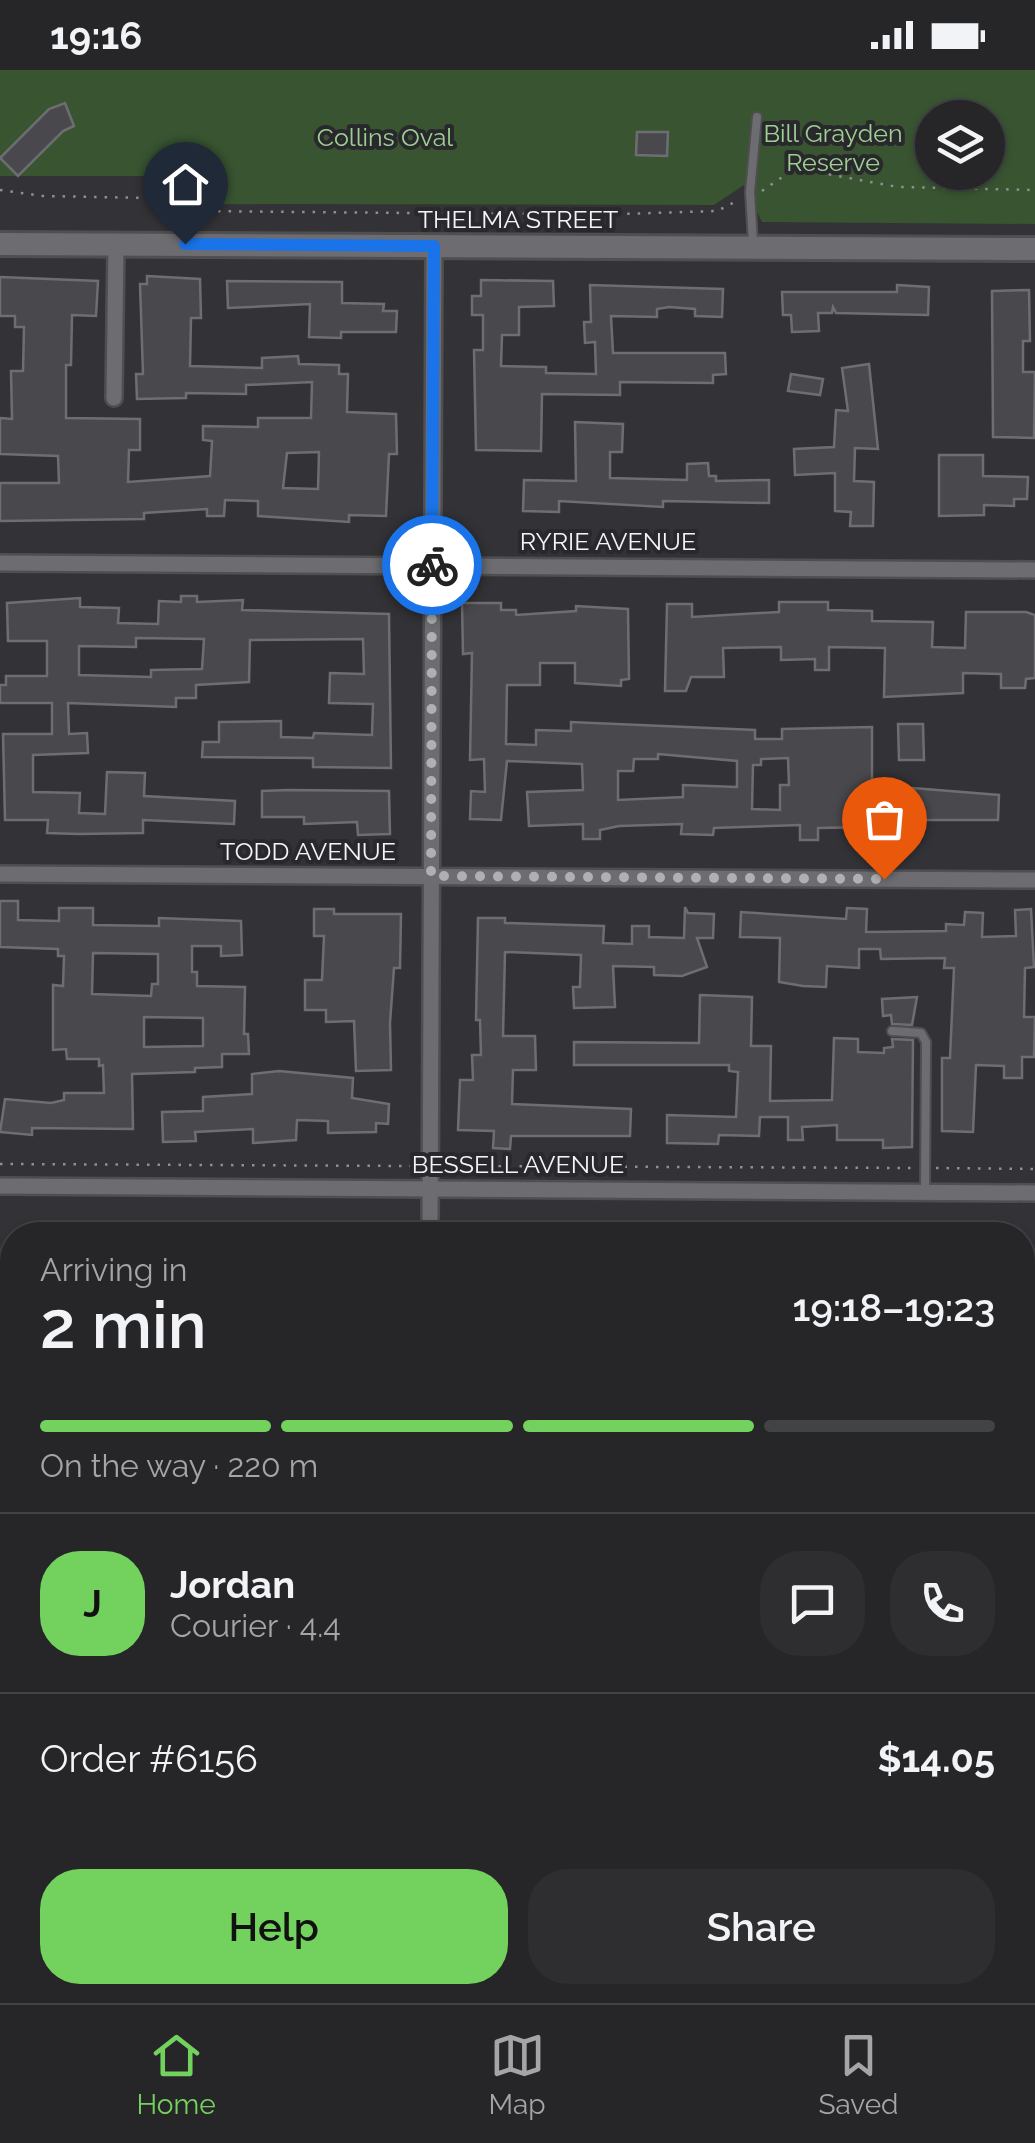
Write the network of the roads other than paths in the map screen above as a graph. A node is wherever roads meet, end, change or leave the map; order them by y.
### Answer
1 (757, 117) dead end
2 (0, 244) edge
3 (116, 245) junction
4 (434, 246) junction
5 (753, 246) junction
6 (1035, 249) edge
7 (114, 398) dead end
8 (0, 563) edge
9 (432, 565) junction
10 (1035, 570) edge
11 (0, 874) edge
12 (431, 876) junction
13 (1035, 880) edge
14 (892, 1031) dead end
15 (0, 1186) edge
16 (430, 1188) junction
17 (925, 1192) junction
18 (1035, 1193) edge
19 (430, 1222) edge

1 - 5 lane
2 - 3 main road, THELMA STREET
3 - 4 main road, THELMA STREET
3 - 7 street
4 - 5 main road, THELMA STREET
4 - 9 street
5 - 6 main road, THELMA STREET
8 - 9 street, RYRIE AVENUE
9 - 10 street, RYRIE AVENUE
9 - 12 street
11 - 12 street, TODD AVENUE
12 - 13 street, TODD AVENUE
12 - 16 street
14 - 17 lane
15 - 16 street, BESSELL AVENUE
16 - 17 street, BESSELL AVENUE
16 - 19 street
17 - 18 street, BESSELL AVENUE

